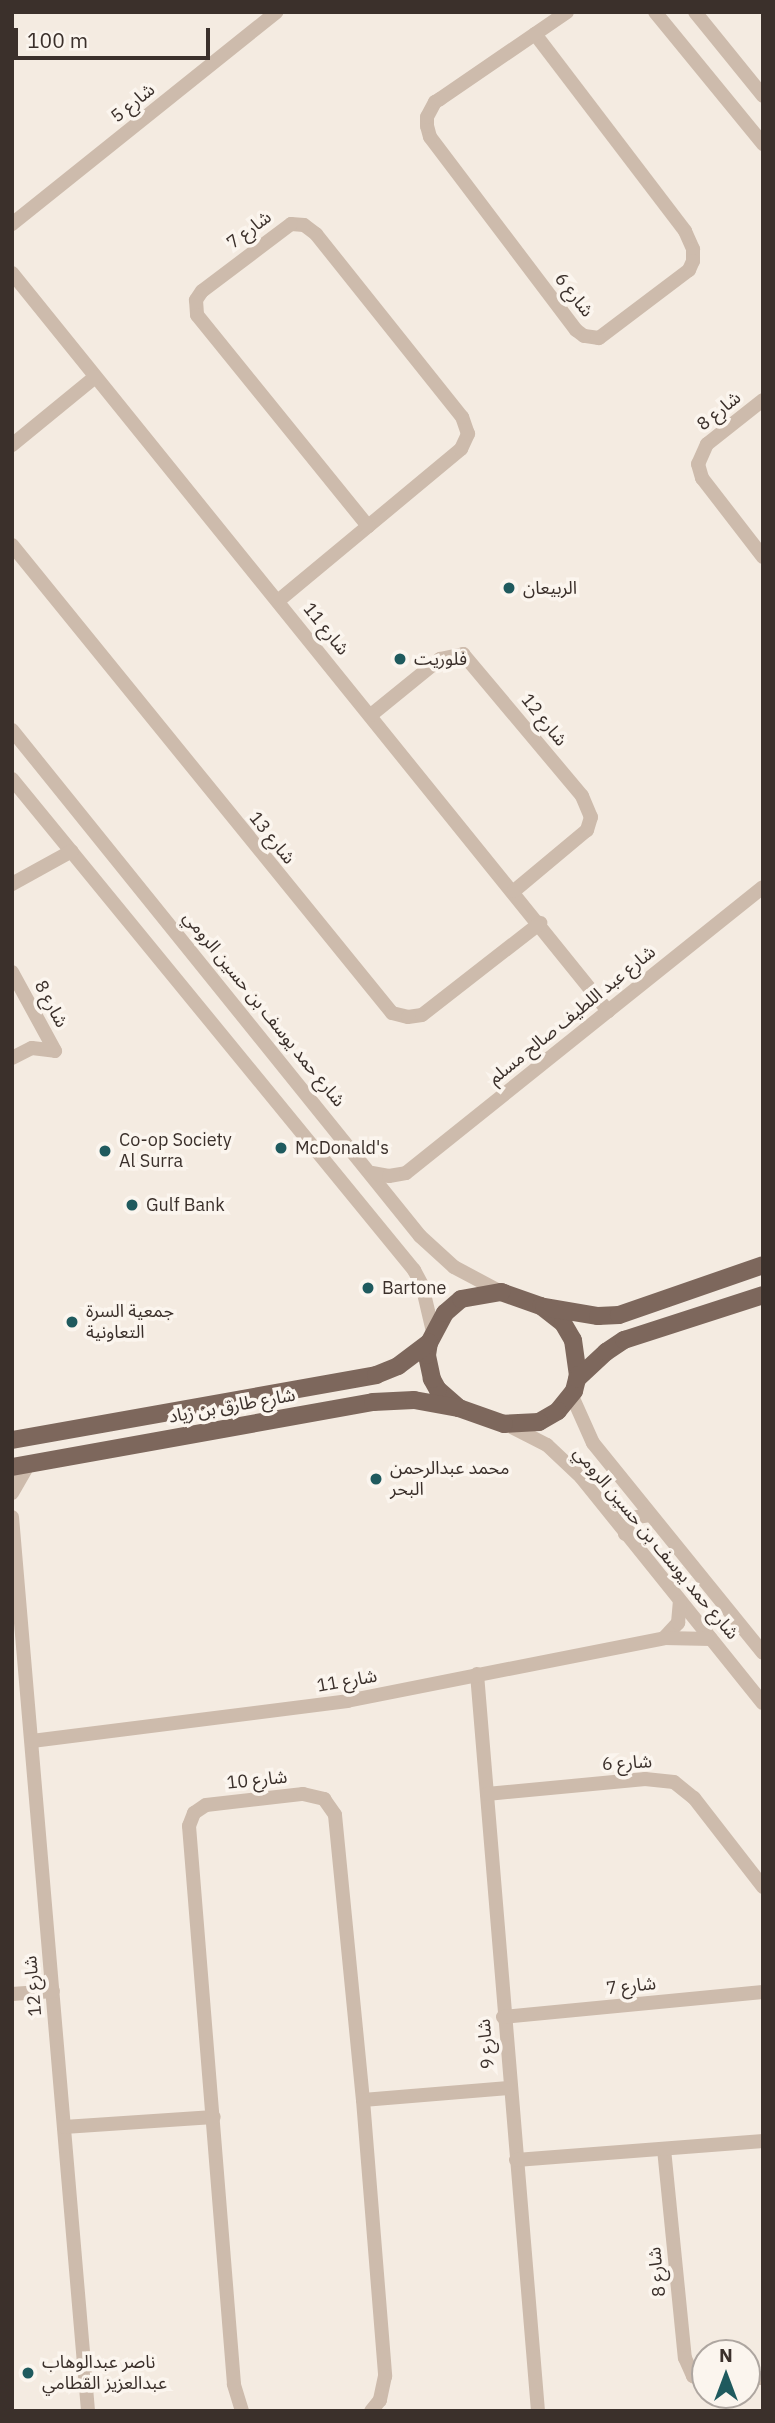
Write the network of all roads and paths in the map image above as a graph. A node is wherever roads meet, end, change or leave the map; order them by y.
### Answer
1 (277, 12) edge
2 (567, 12) edge
3 (655, 12) edge
4 (695, 12) edge
5 (535, 34) junction
6 (763, 96) edge
7 (763, 144) edge
8 (12, 224) edge
9 (12, 273) edge
10 (95, 377) junction
11 (763, 400) edge
12 (12, 445) edge
13 (368, 526) junction
14 (12, 545) edge
15 (763, 557) edge
16 (278, 601) junction
17 (371, 715) junction
18 (12, 730) edge
19 (12, 779) edge
20 (72, 851) junction
21 (12, 884) edge
22 (763, 887) edge
23 (514, 891) junction
24 (540, 923) junction
25 (12, 972) edge
26 (608, 1011) junction
27 (12, 1058) edge
28 (372, 1173) junction
29 (406, 1173) junction
30 (398, 1207) junction
31 (763, 1265) edge
32 (502, 1292) junction
33 (763, 1295) edge
34 (541, 1306) junction
35 (431, 1337) junction
36 (575, 1388) junction
37 (459, 1408) junction
38 (504, 1424) junction
39 (12, 1440) edge
40 (21, 1465) edge
41 (12, 1493) edge
42 (650, 1515) junction
43 (12, 1517) edge
44 (625, 1534) junction
45 (680, 1602) junction
46 (17, 1614) edge
47 (664, 1638) junction
48 (711, 1639) junction
49 (763, 1653) edge
50 (477, 1674) junction
51 (763, 1703) edge
52 (32, 1741) junction
53 (487, 1794) junction
54 (763, 1887) edge
55 (53, 1991) junction
56 (763, 1992) edge
57 (12, 1994) edge
58 (503, 2017) junction
59 (509, 2088) junction
60 (363, 2100) junction
61 (214, 2117) junction
62 (64, 2127) junction
63 (763, 2141) edge
64 (664, 2149) junction
65 (516, 2160) junction
66 (691, 2372) edge
67 (88, 2411) edge
68 (242, 2411) edge
69 (371, 2411) edge
70 (538, 2411) edge

1 - 8 street, شارع 5
2 - 5 street, شارع 6
3 - 7 street
4 - 6 street
5 - 5 street, شارع 6
9 - 10 street, شارع 11
10 - 12 street
10 - 16 street, شارع 11
11 - 15 street, شارع 8
13 - 13 street, شارع 7
13 - 16 street, شارع 7
14 - 24 street, شارع 13
16 - 17 street, شارع 11
17 - 23 street, شارع 11
17 - 23 street, شارع 12
18 - 28 street, شارع حمد يوسف بن حسين الرومي
19 - 20 street
20 - 21 street
20 - 35 street
22 - 26 street, شارع عبد اللطيف صالح مسلم
23 - 24 street, شارع 11
24 - 26 street, شارع 11
25 - 27 street, شارع 8
26 - 29 street, شارع عبد اللطيف صالح مسلم
28 - 29 street
28 - 30 street, شارع حمد يوسف بن حسين الرومي
29 - 30 street
30 - 32 street, شارع حمد يوسف بن حسين الرومي
31 - 34 main road
32 - 34 main road
32 - 35 main road
33 - 36 main road
34 - 36 main road
35 - 37 main road
35 - 39 main road, شارع طارق بن زياد
36 - 38 main road
36 - 42 street, شارع حمد يوسف بن حسين الرومي
37 - 38 main road
37 - 40 main road, شارع طارق بن زياد
38 - 44 street, شارع حمد يوسف بن حسين الرومي
40 - 41 street
42 - 44 street
42 - 49 street, شارع حمد يوسف بن حسين الرومي
43 - 46 street, شارع 12
44 - 45 street, شارع حمد يوسف بن حسين الرومي
45 - 47 street
45 - 48 street, شارع حمد يوسف بن حسين الرومي
46 - 52 street, شارع 12
47 - 48 street, شارع 11
47 - 50 street, شارع 11
48 - 51 street, شارع حمد يوسف بن حسين الرومي
50 - 52 street, شارع 11
50 - 53 street, شارع 9
52 - 55 street, شارع 12
53 - 54 street, شارع 6
53 - 58 street, شارع 9
55 - 57 street
55 - 62 street, شارع 12
56 - 58 street, شارع 7
58 - 59 street, شارع 9
59 - 60 street
59 - 65 street, شارع 9
60 - 61 street, شارع 10
60 - 69 street, شارع 10
61 - 62 street
61 - 68 street, شارع 10
62 - 67 street, شارع 12
63 - 64 street
64 - 65 street
64 - 66 street, شارع 8
65 - 70 street, شارع 9

